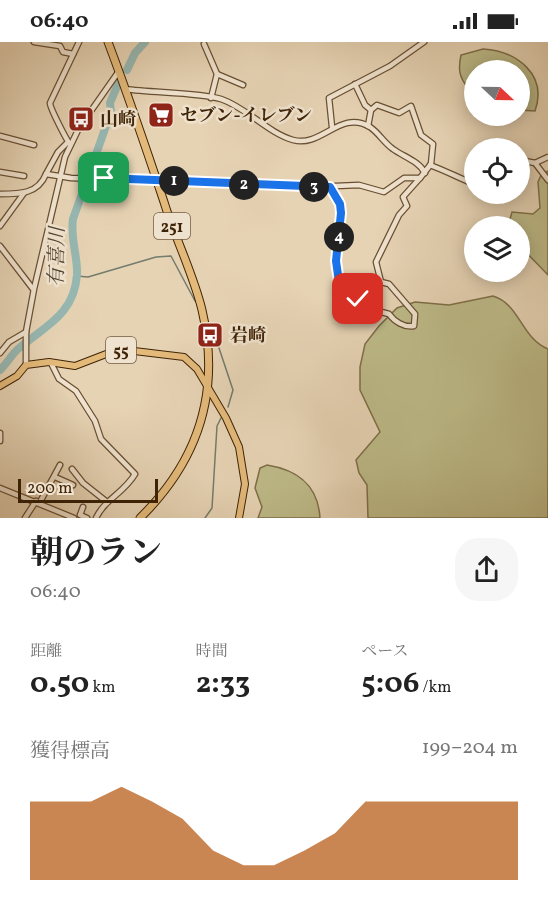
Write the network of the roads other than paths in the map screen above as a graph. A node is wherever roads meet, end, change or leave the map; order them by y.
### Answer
1 (34, 42) edge
2 (79, 42) edge
3 (108, 42) edge
4 (424, 42) edge
5 (204, 44) dead end
6 (73, 54) junction
7 (119, 71) junction
8 (217, 74) junction
9 (355, 84) junction
10 (243, 86) dead end
11 (125, 88) junction
12 (211, 98) junction
13 (371, 110) junction
14 (332, 126) junction
15 (368, 126) junction
16 (0, 136) edge
17 (69, 143) junction
18 (34, 145) dead end
19 (548, 156) edge
20 (530, 162) edge
21 (535, 163) junction
22 (430, 165) junction
23 (0, 172) edge
24 (425, 173) junction
25 (46, 174) junction
26 (24, 176) dead end
27 (60, 177) junction
28 (420, 178) junction
29 (157, 180) junction
30 (548, 180) edge
31 (464, 182) edge
32 (330, 187) junction
33 (24, 193) junction
34 (0, 194) edge
35 (0, 226) edge
36 (0, 246) edge
37 (34, 289) junction
38 (26, 334) junction
39 (0, 353) edge
40 (51, 363) junction
41 (26, 365) junction
42 (207, 385) junction
43 (0, 386) edge
44 (0, 433) edge
45 (0, 441) edge
46 (60, 465) dead end
47 (72, 469) dead end
48 (56, 477) junction
49 (73, 484) dead end
50 (0, 488) edge
51 (38, 502) junction
52 (107, 502) junction
53 (83, 507) dead end
54 (28, 517) edge
55 (74, 518) edge
56 (87, 518) edge
57 (96, 518) edge
58 (140, 518) edge
59 (239, 518) edge

1 - 6 street
2 - 6 street
3 - 7 highway, 251
4 - 9 street
5 - 8 street
6 - 17 street
7 - 11 highway, 251
7 - 17 street
8 - 10 street
8 - 12 street
9 - 13 street
9 - 14 street
11 - 12 street
11 - 29 highway, 251
12 - 14 street
13 - 15 street
13 - 22 street
14 - 15 street
15 - 24 street
16 - 18 street
17 - 25 street
17 - 27 street
19 - 21 street
20 - 21 street
21 - 30 street
22 - 24 street
22 - 31 street
23 - 26 street
24 - 28 street
25 - 27 street
25 - 33 street
27 - 29 street
27 - 37 street
28 - 32 street
28 - 32 street
29 - 32 street
29 - 42 highway, 251
33 - 34 street
33 - 35 street
36 - 37 street
37 - 38 street
38 - 39 street
38 - 41 street
40 - 41 main road, 55
40 - 42 main road, 55
40 - 52 street
41 - 43 main road
42 - 58 highway, 251
42 - 59 main road, 55
44 - 45 street
46 - 48 street
47 - 52 street
48 - 49 street
48 - 51 street
50 - 51 street
51 - 54 street
51 - 55 street
52 - 57 street
53 - 56 street

